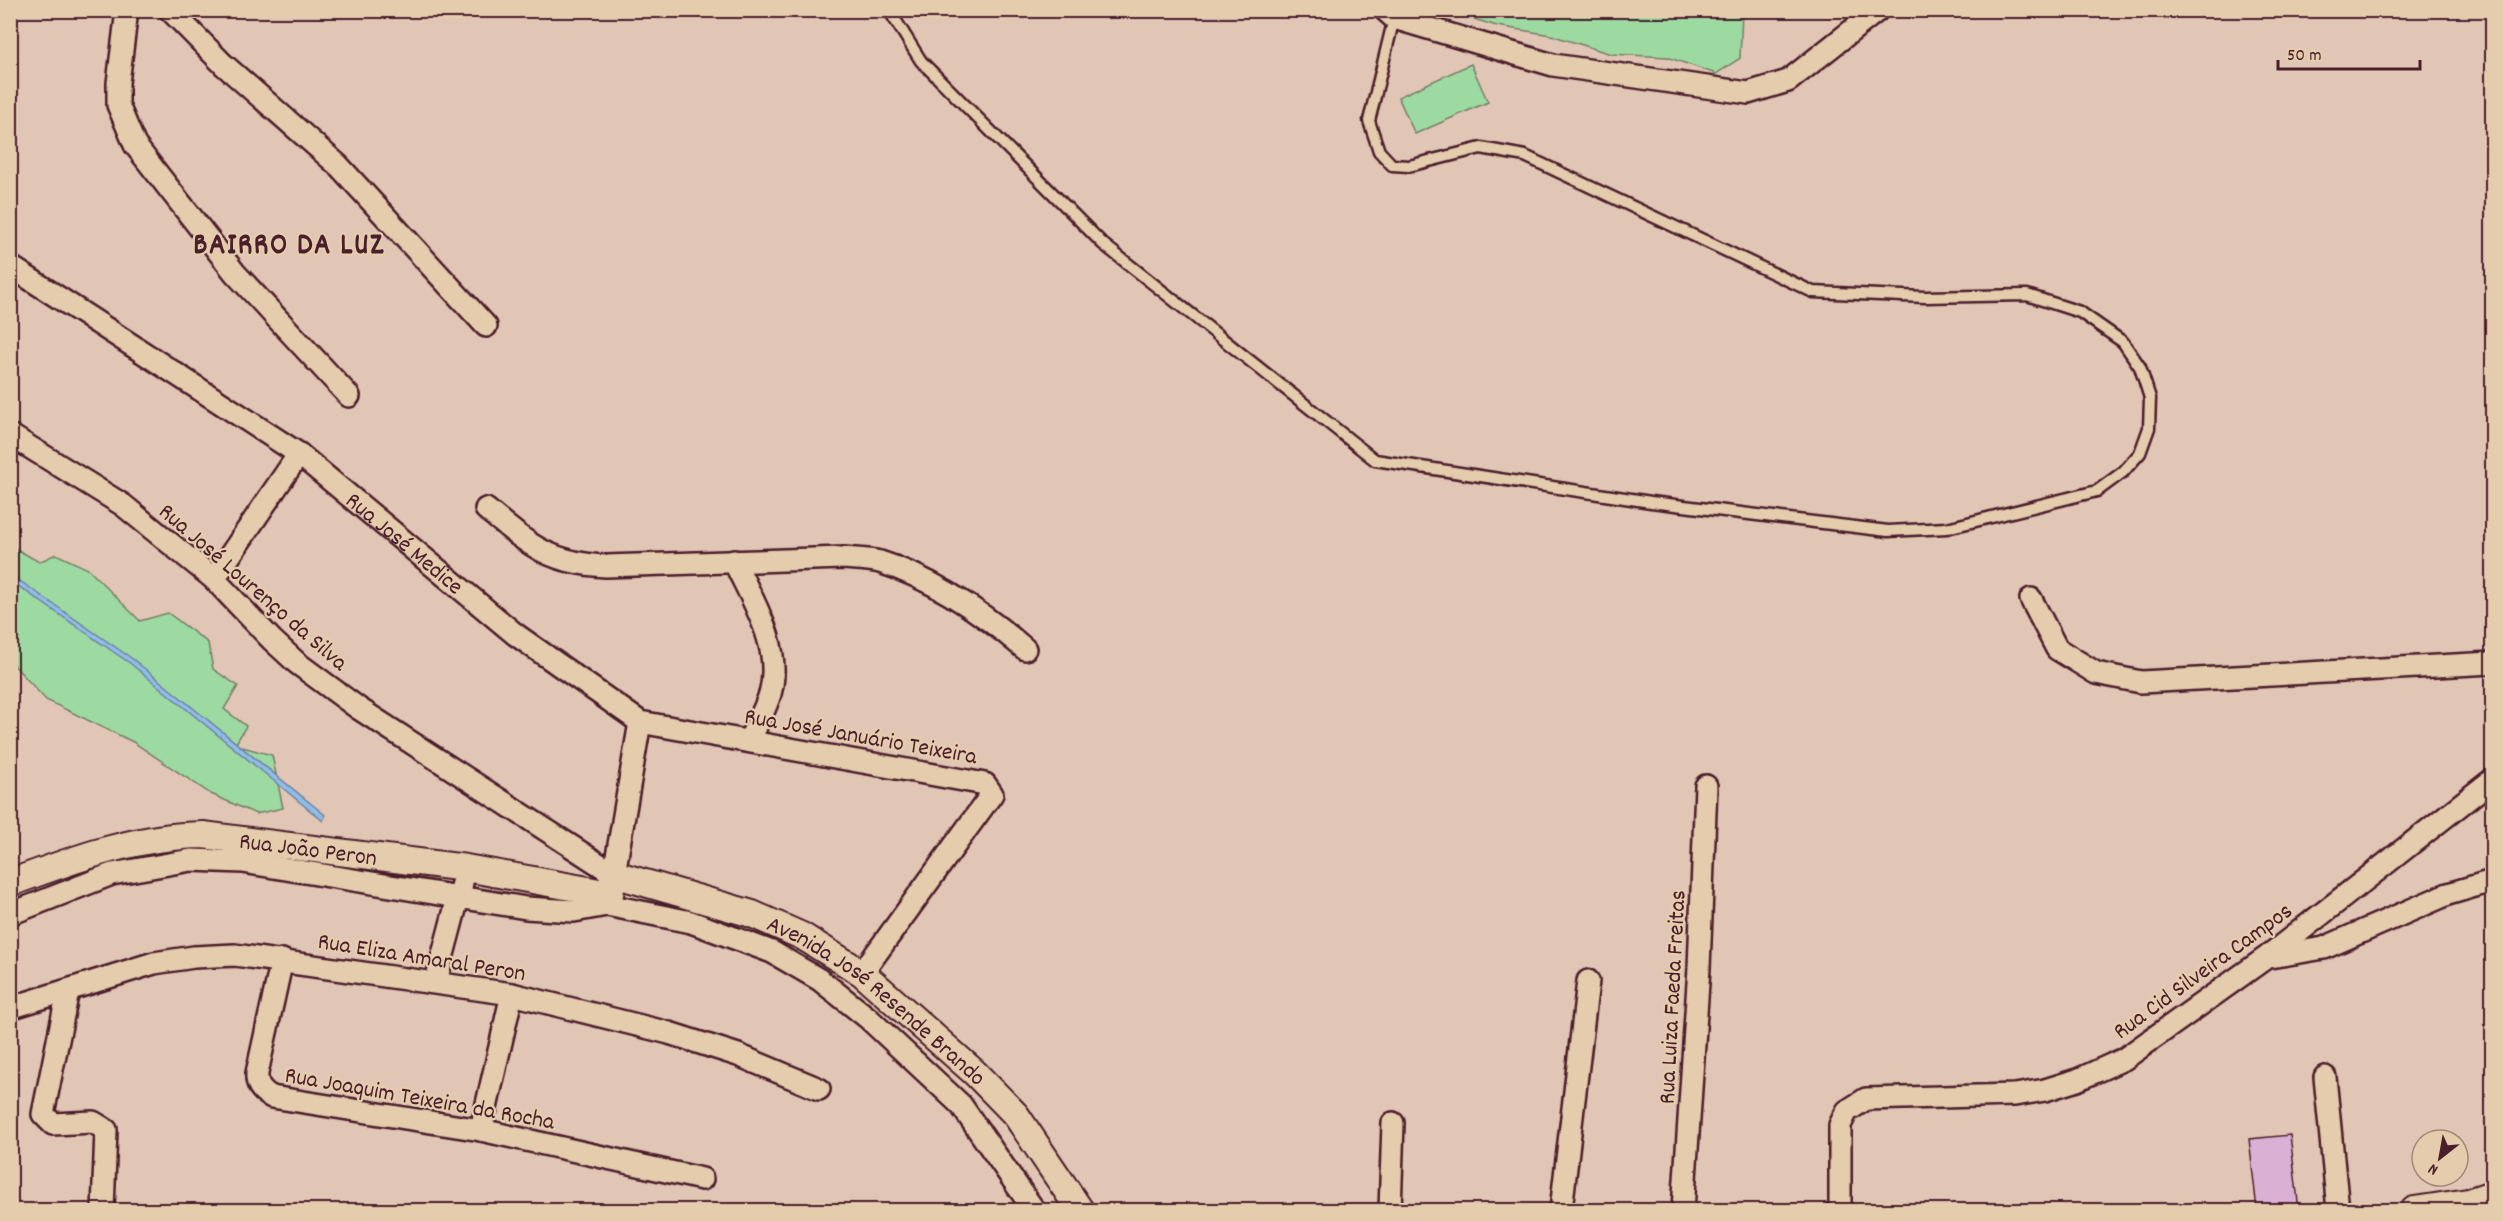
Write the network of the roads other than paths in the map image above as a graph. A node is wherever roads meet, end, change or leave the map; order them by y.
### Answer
1 (128, 10) edge
2 (170, 10) edge
3 (889, 10) edge
4 (1878, 10) edge
5 (1389, 14) edge
6 (10, 266) edge
7 (486, 326) dead end
8 (349, 396) dead end
9 (10, 435) edge
10 (299, 454) junction
11 (486, 509) dead end
12 (734, 561) junction
13 (214, 579) junction
14 (2031, 599) dead end
15 (1024, 649) dead end
16 (2493, 663) edge
17 (640, 722) junction
18 (749, 741) junction
19 (2493, 780) edge
20 (1706, 786) dead end
21 (466, 868) junction
22 (2493, 881) edge
23 (10, 883) edge
24 (610, 891) junction
25 (459, 897) junction
26 (10, 914) edge
27 (2267, 957) junction
28 (282, 960) junction
29 (862, 973) junction
30 (436, 981) junction
31 (1588, 981) dead end
32 (68, 991) junction
33 (512, 994) junction
34 (10, 1008) edge
35 (2325, 1077) dead end
36 (819, 1089) dead end
37 (1393, 1123) dead end
38 (481, 1130) junction
39 (702, 1179) dead end
40 (2493, 1194) edge
41 (103, 1210) edge
42 (1034, 1210) edge
43 (1080, 1210) edge
44 (1390, 1210) edge
45 (1561, 1210) edge
46 (1683, 1210) edge
47 (1840, 1210) edge
48 (2338, 1210) edge
49 (2414, 1210) edge

1 - 8 street
2 - 7 street
3 - 5 lane
4 - 5 street
6 - 10 street, Rua José Medice
9 - 13 street, Rua José Lourenço da Silva
10 - 13 street
10 - 17 street, Rua José Medice
11 - 12 street
12 - 15 street
12 - 18 street
13 - 24 street, Rua José Lourenço da Silva
14 - 16 street
17 - 18 street, Rua José Januário Teixeira
17 - 24 street
18 - 29 street, Rua José Januário Teixeira
19 - 27 street, Rua Cid Silveira Campos
20 - 46 street, Rua Luiza Faeda Freitas
21 - 23 street, Rua João Peron
21 - 24 street, Rua João Peron
21 - 25 street
22 - 27 street
24 - 25 street
24 - 29 street, Avenida José Resende Brando
24 - 42 street
25 - 26 street
25 - 30 street
27 - 47 street, Rua Cid Silveira Campos
28 - 30 street, Rua Eliza Amaral Peron
28 - 32 street, Rua Eliza Amaral Peron
28 - 38 street, Rua Joaquim Teixeira da Rocha
29 - 43 street, Avenida José Resende Brando
30 - 33 street, Rua Eliza Amaral Peron
31 - 45 street
32 - 34 street, Rua Eliza Amaral Peron
32 - 41 street
33 - 36 street, Rua Eliza Amaral Peron
33 - 38 street
35 - 48 street
37 - 44 street
38 - 39 street, Rua Joaquim Teixeira da Rocha
40 - 49 street

